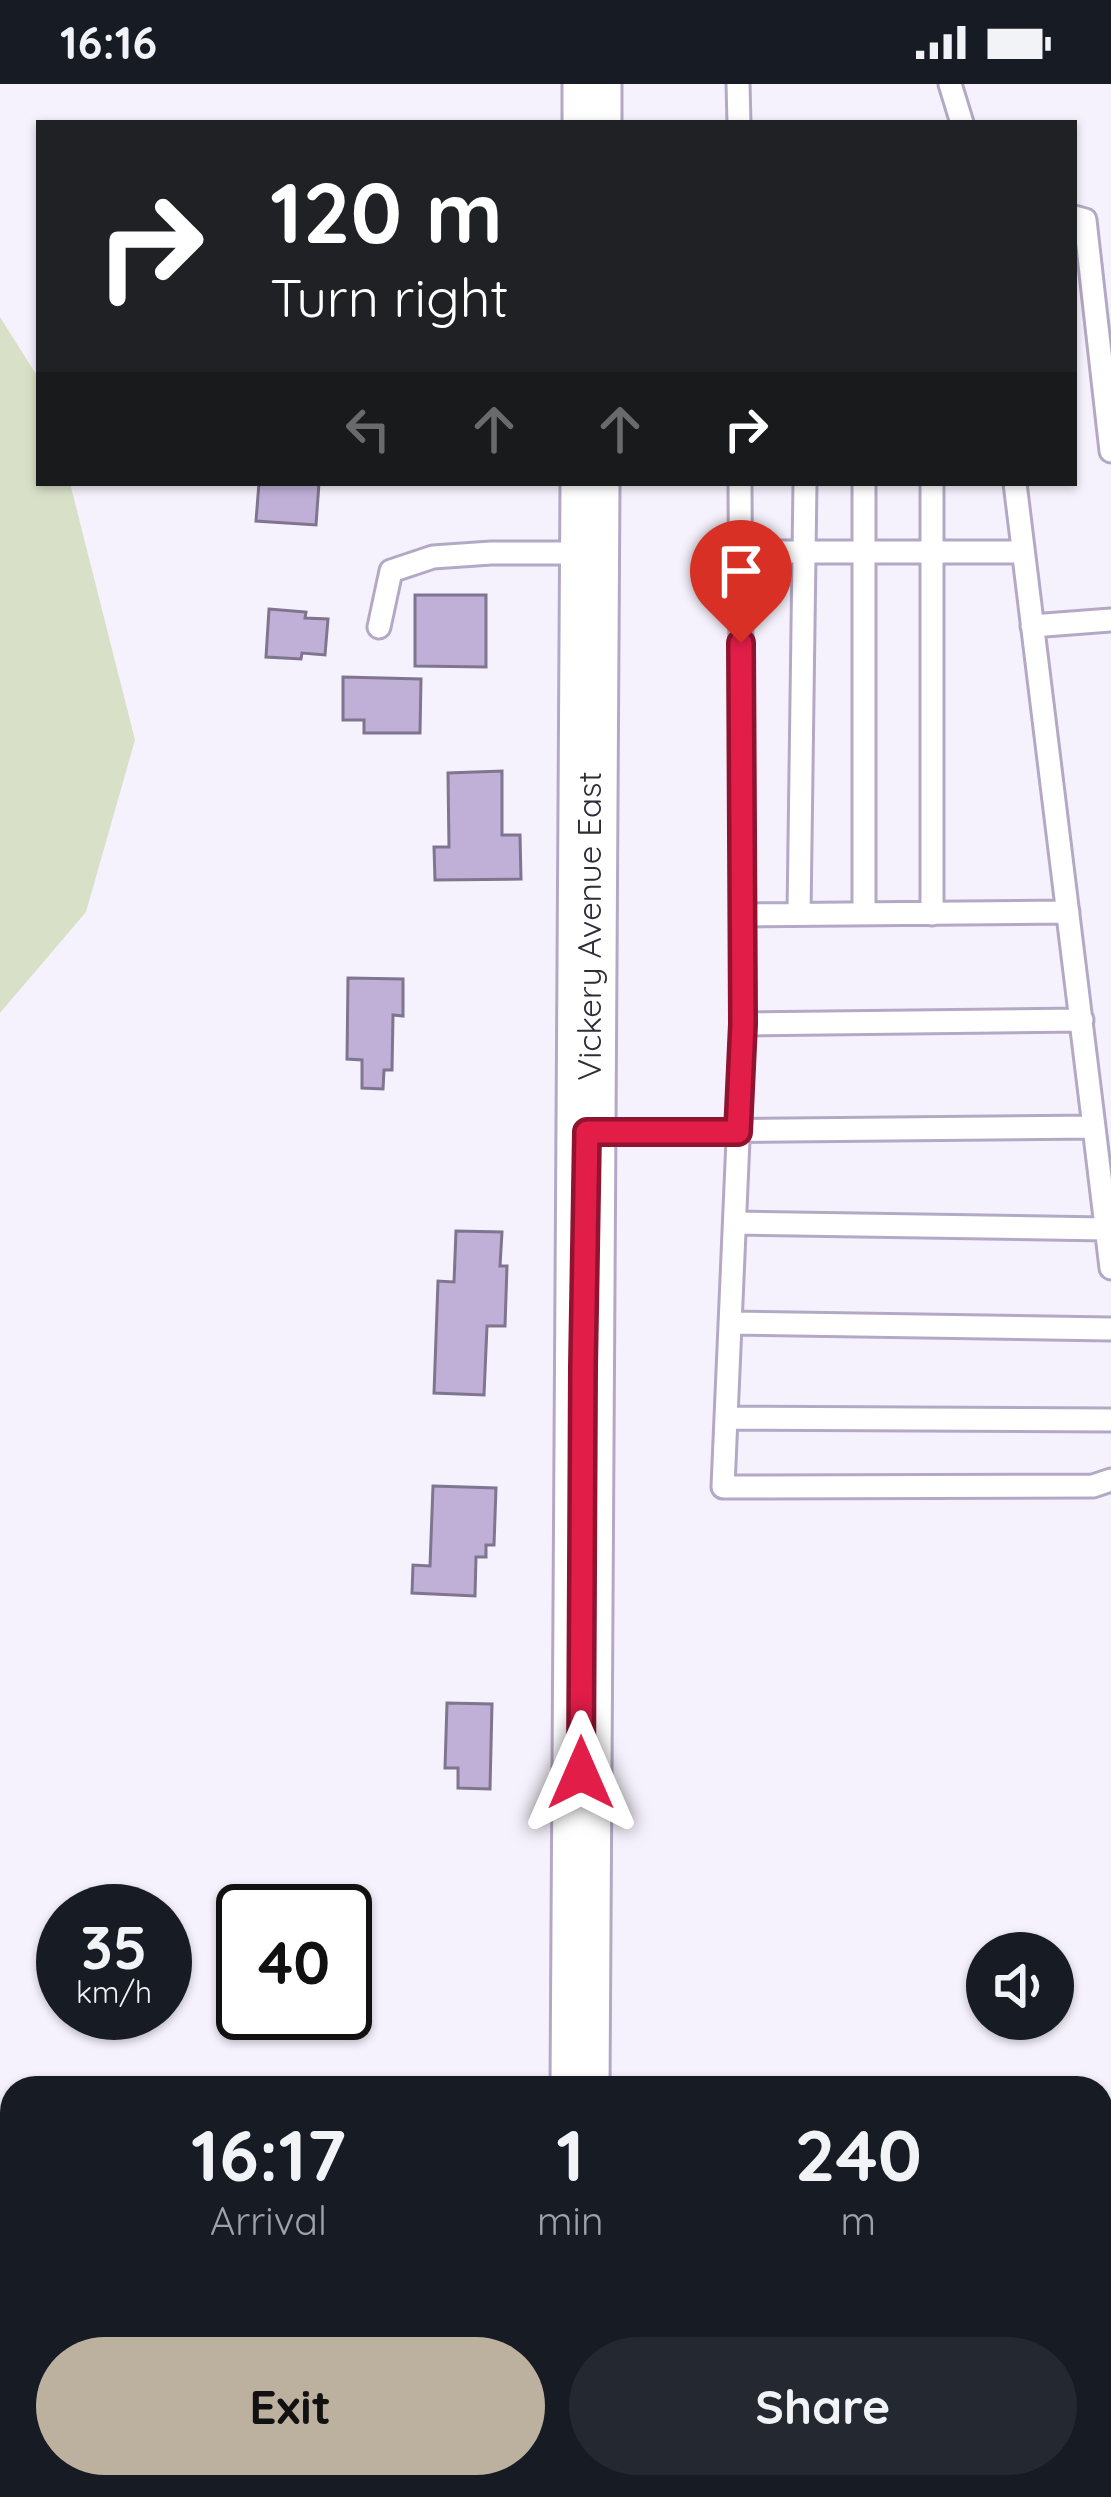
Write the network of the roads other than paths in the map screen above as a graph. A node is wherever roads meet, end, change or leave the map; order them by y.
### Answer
1 (592, 84) edge
2 (738, 84) edge
3 (950, 84) edge
4 (592, 120) edge
5 (739, 120) edge
6 (961, 120) edge
7 (1077, 218) edge
8 (1111, 451) edge
9 (590, 486) edge
10 (740, 486) edge
11 (805, 486) edge
12 (864, 486) edge
13 (932, 486) edge
14 (1015, 486) edge
15 (741, 552) junction
16 (805, 552) junction
17 (863, 552) junction
18 (932, 552) junction
19 (1023, 552) junction
20 (589, 553) junction
21 (1111, 620) edge
22 (1032, 626) junction
23 (379, 627) dead end
24 (864, 912) junction
25 (1068, 912) junction
26 (800, 914) junction
27 (932, 914) junction
28 (743, 915) junction
29 (1082, 1020) junction
30 (743, 1024) junction
31 (1094, 1127) junction
32 (587, 1132) junction
33 (738, 1132) junction
34 (735, 1223) junction
35 (1106, 1229) junction
36 (1111, 1268) edge
37 (730, 1323) junction
38 (1111, 1329) edge
39 (726, 1418) junction
40 (1111, 1420) edge
41 (1111, 1480) edge
42 (580, 2076) edge

1 - 4 street
2 - 5 lane
3 - 6 lane
7 - 8 lane
9 - 20 street, Vickery Avenue East
10 - 15 lane
11 - 16 lane
12 - 17 lane
13 - 18 lane
14 - 19 lane
15 - 16 lane
15 - 28 lane
16 - 17 lane
16 - 26 lane
17 - 18 lane
17 - 24 lane
18 - 19 lane
18 - 27 lane
19 - 22 lane
20 - 23 lane
20 - 32 street, Vickery Avenue East
21 - 22 lane
22 - 25 lane
24 - 26 lane
24 - 27 lane
25 - 27 lane
25 - 29 lane
26 - 28 lane
28 - 30 lane
29 - 30 lane
29 - 31 lane
30 - 33 lane
31 - 33 lane
31 - 35 lane
32 - 33 lane
32 - 42 street, Vickery Avenue East
33 - 34 lane
34 - 35 lane
34 - 37 lane
35 - 36 lane
37 - 38 lane
37 - 39 lane
39 - 40 lane
39 - 41 lane

